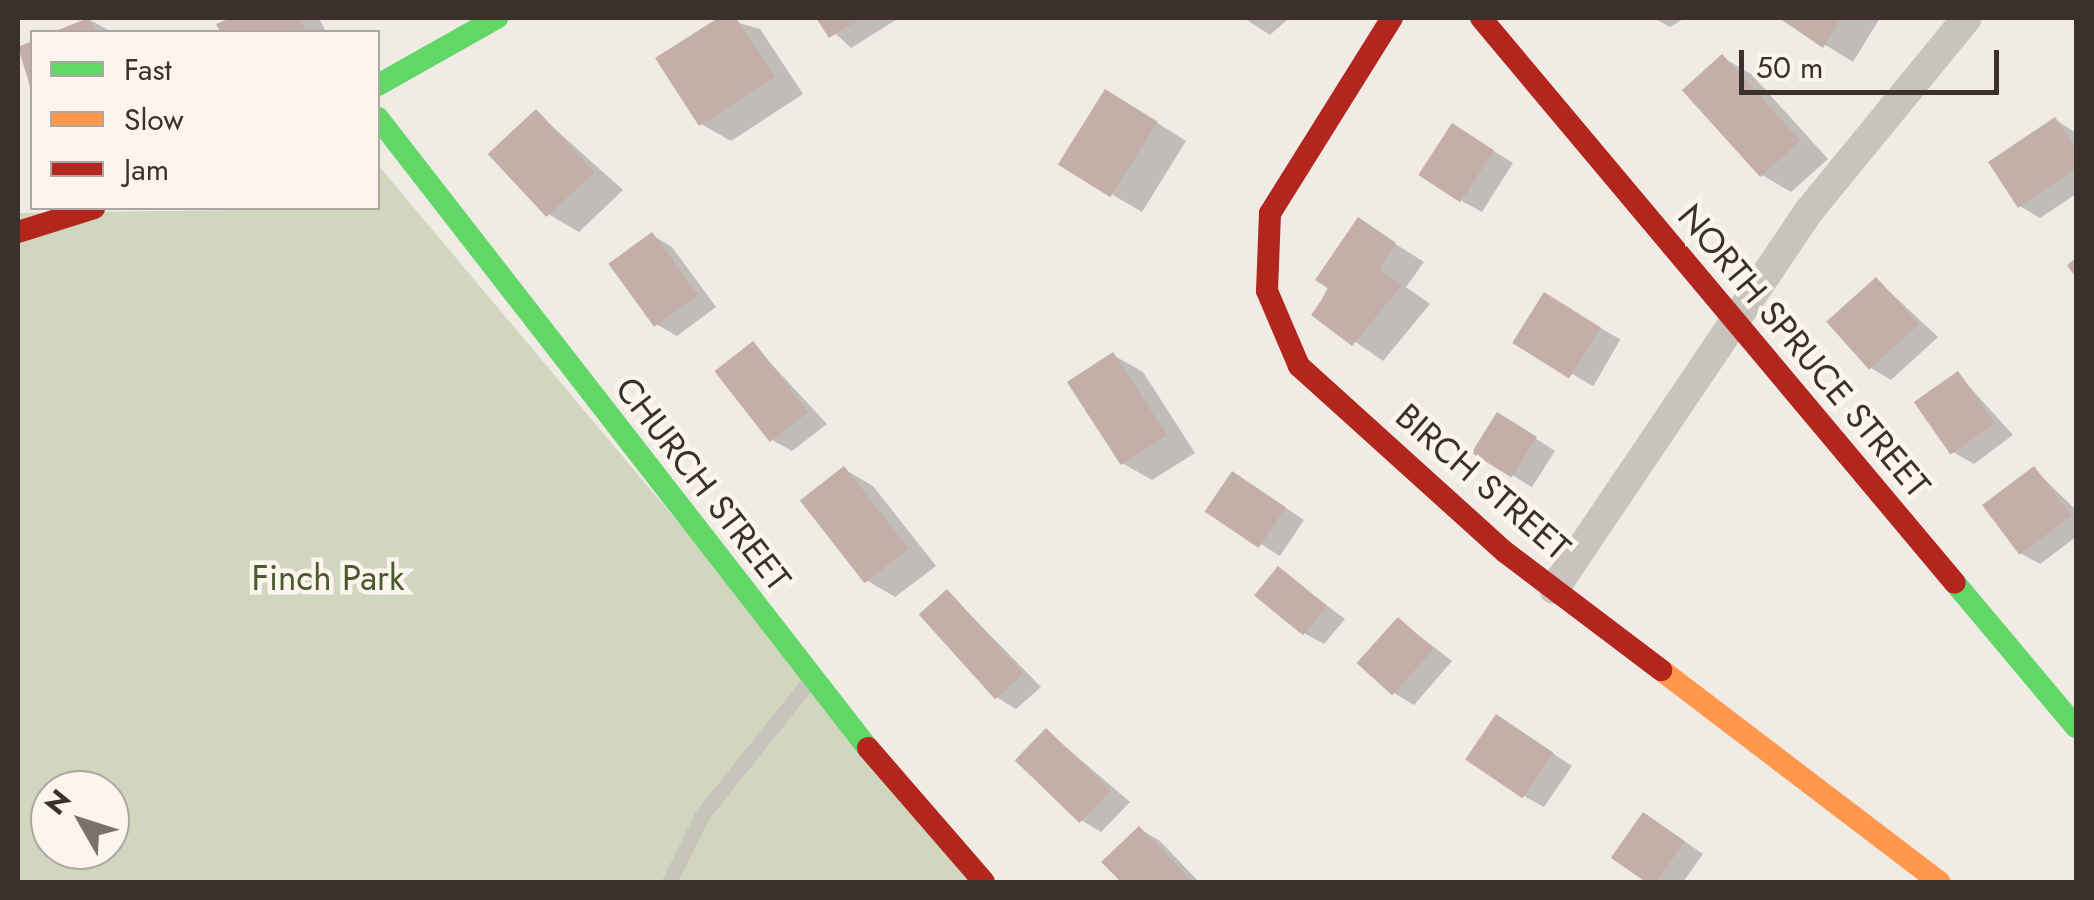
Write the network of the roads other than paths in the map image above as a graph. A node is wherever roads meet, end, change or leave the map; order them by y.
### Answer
1 (497, 18) edge
2 (1392, 18) edge
3 (1482, 18) edge
4 (1967, 18) edge
5 (380, 84) edge
6 (380, 121) edge
7 (88, 210) edge
8 (18, 232) edge
9 (1731, 322) junction
10 (1554, 589) junction
11 (810, 681) junction
12 (2076, 727) edge
13 (669, 882) edge
14 (984, 882) edge
15 (1939, 882) edge

1 - 5 street
2 - 10 street, BIRCH STREET
3 - 9 street, NORTH SPRUCE STREET
4 - 9 street
6 - 11 street, CHURCH STREET
7 - 8 street
9 - 10 street
9 - 12 street, NORTH SPRUCE STREET
10 - 15 street, BIRCH STREET
11 - 13 lane
11 - 14 street, CHURCH STREET

